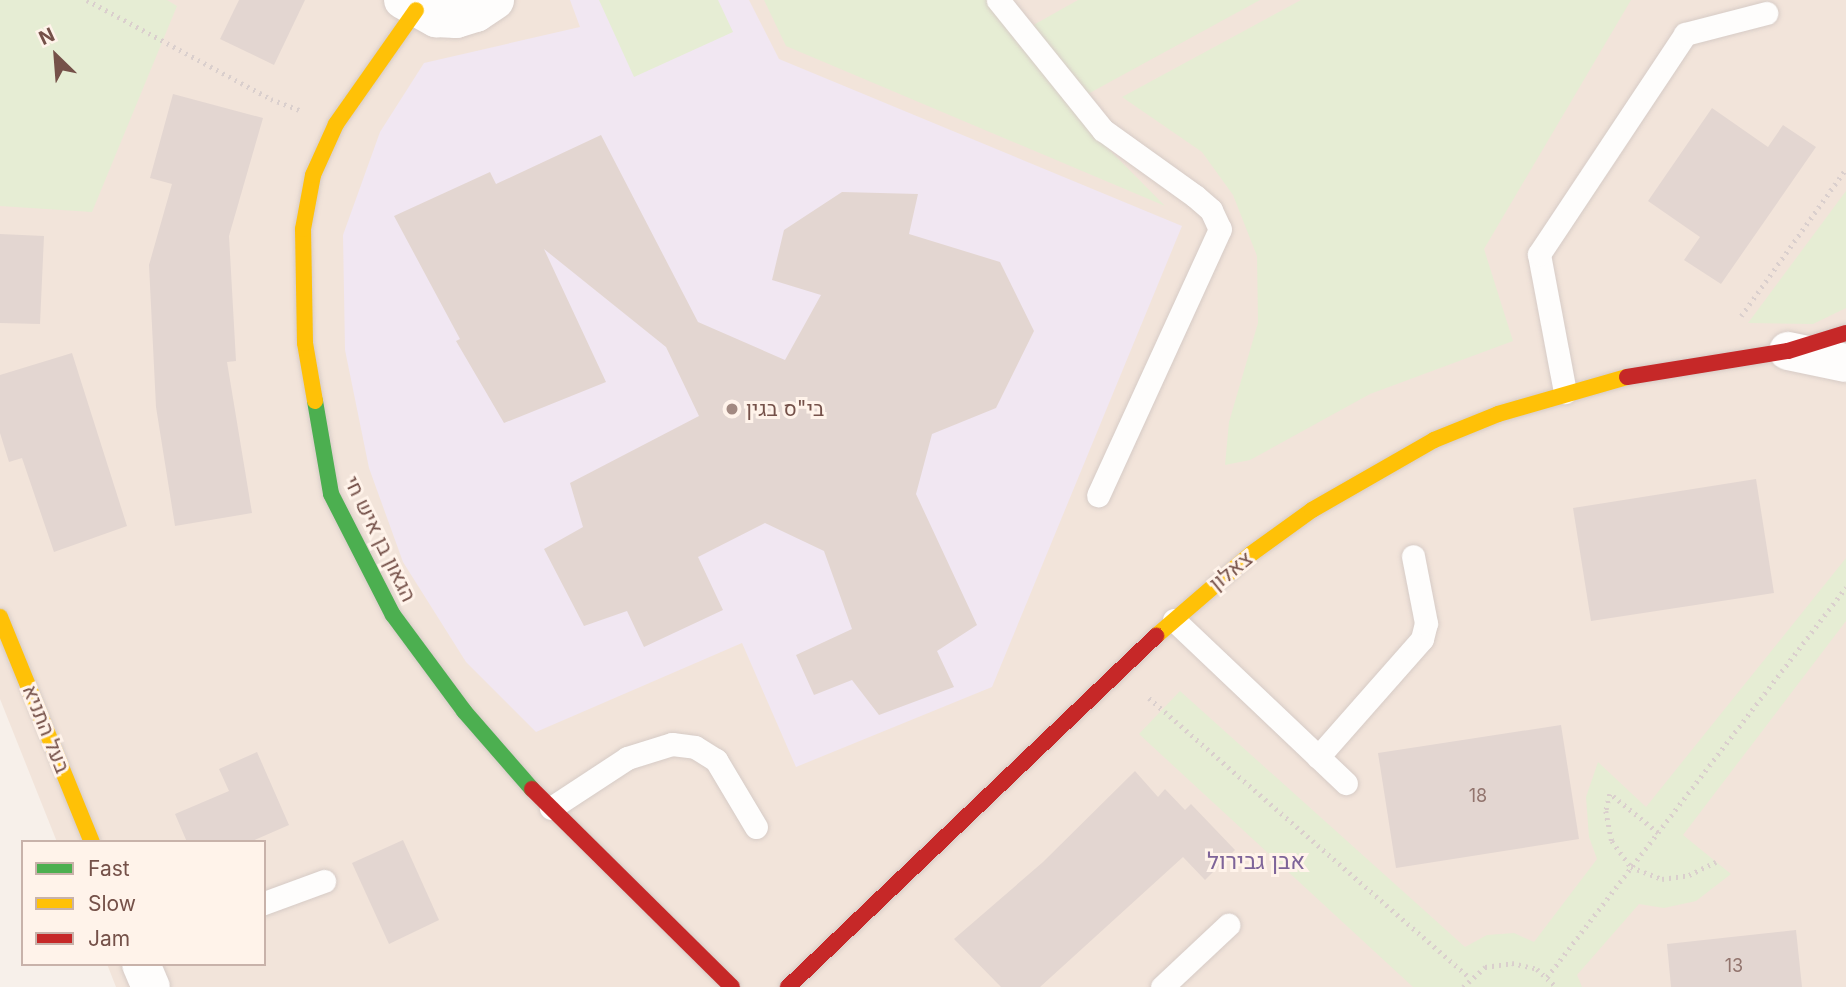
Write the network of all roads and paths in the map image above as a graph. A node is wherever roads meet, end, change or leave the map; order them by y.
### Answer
1 (87, 0) edge
2 (495, 0) edge
3 (998, 0) edge
4 (410, 5) edge
5 (1766, 13) dead end
6 (336, 124) junction
7 (1846, 169) edge
8 (1846, 333) edge
9 (1788, 351) junction
10 (1708, 362) junction
11 (1846, 363) edge
12 (1565, 392) junction
13 (1098, 495) dead end
14 (1413, 556) dead end
15 (1846, 587) edge
16 (0, 617) edge
17 (1174, 620) junction
18 (1118, 670) junction
19 (1318, 757) junction
20 (1346, 783) dead end
21 (551, 808) junction
22 (756, 827) dead end
23 (1658, 833) junction
24 (91, 840) edge
25 (1716, 862) dead end
26 (1632, 867) junction
27 (324, 881) dead end
28 (266, 902) edge
29 (1228, 925) dead end
30 (142, 966) edge
31 (1547, 977) junction
32 (1470, 978) junction
33 (151, 987) edge
34 (732, 987) edge
35 (788, 987) edge
36 (1162, 987) edge
37 (1463, 987) edge
38 (1556, 987) edge

1 - 6 path
2 - 4 street
3 - 13 lane
4 - 6 street, הגאון בן איש חי
5 - 12 lane
6 - 21 street, הגאון בן איש חי
7 - 10 path
8 - 9 street, צאלון
9 - 10 street, צאלון
9 - 11 street, צאלון
10 - 12 street, צאלון
12 - 17 street, צאלון
14 - 19 lane
15 - 23 path
16 - 24 street, בעל התניא
17 - 18 street, צאלון
17 - 19 lane
18 - 32 path
18 - 35 street, צאלון
19 - 20 lane
21 - 22 lane
21 - 34 street, הגאון בן איש חי
23 - 26 path
23 - 26 path
25 - 26 path
26 - 31 path
27 - 28 lane
29 - 36 lane
30 - 33 street
31 - 32 path
31 - 38 path
32 - 37 path

